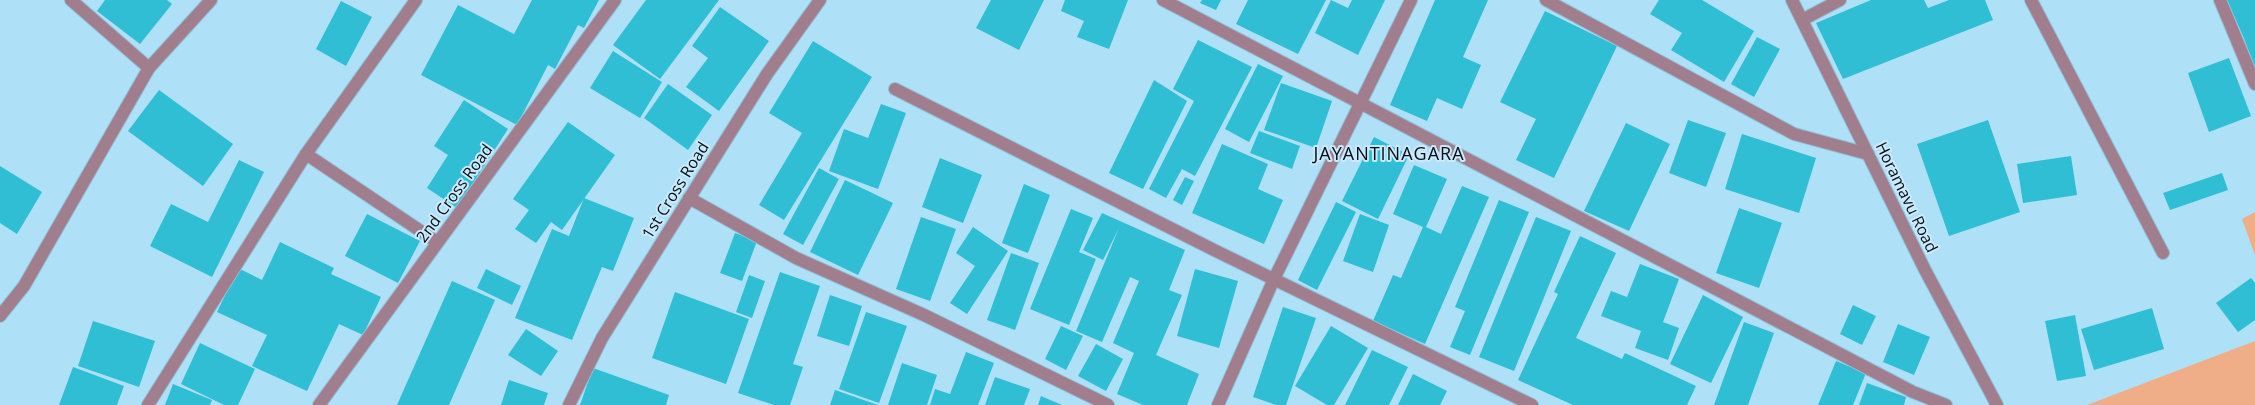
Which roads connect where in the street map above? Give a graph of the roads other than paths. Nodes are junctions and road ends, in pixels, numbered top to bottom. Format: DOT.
graph roads {
  1 [pos="71,0"];
  2 [pos="211,0"];
  3 [pos="416,0"];
  4 [pos="615,0"];
  5 [pos="820,0"];
  6 [pos="1163,0"];
  7 [pos="1411,0"];
  8 [pos="1546,0"];
  9 [pos="1792,0"];
  10 [pos="1840,0"];
  11 [pos="2031,0"];
  12 [pos="2220,0"];
  13 [pos="1802,20"];
  14 [pos="150,68"];
  15 [pos="2255,84"];
  16 [pos="895,89"];
  17 [pos="1361,102"];
  18 [pos="306,154"];
  19 [pos="1868,154"];
  20 [pos="689,198"];
  21 [pos="437,242"];
  22 [pos="2163,253"];
  23 [pos="1274,279"];
  24 [pos="0,316"];
  25 [pos="148,405"];
  26 [pos="319,405"];
  27 [pos="570,405"];
  28 [pos="1108,405"];
  29 [pos="1218,405"];
  30 [pos="1532,405"];
  31 [pos="1946,405"];
  32 [pos="1997,405"];
  1 -- 14 [label="street"];
  2 -- 14 [label="street"];
  3 -- 18 [label="street"];
  4 -- 21 [label="street, 2nd Cross Road"];
  5 -- 20 [label="street, 1st Cross Road"];
  6 -- 17 [label="street"];
  7 -- 17 [label="street"];
  8 -- 19 [label="street"];
  9 -- 13 [label="street, Horamavu Road"];
  10 -- 13 [label="street"];
  11 -- 22 [label="street"];
  12 -- 15 [label="street"];
  13 -- 19 [label="street, Horamavu Road"];
  14 -- 24 [label="street"];
  16 -- 23 [label="street"];
  17 -- 23 [label="street"];
  17 -- 31 [label="street"];
  18 -- 21 [label="street"];
  18 -- 25 [label="street"];
  19 -- 32 [label="street, Horamavu Road"];
  20 -- 27 [label="street, 1st Cross Road"];
  20 -- 28 [label="street"];
  21 -- 26 [label="street, 2nd Cross Road"];
  23 -- 29 [label="street"];
  23 -- 30 [label="street"];
}
